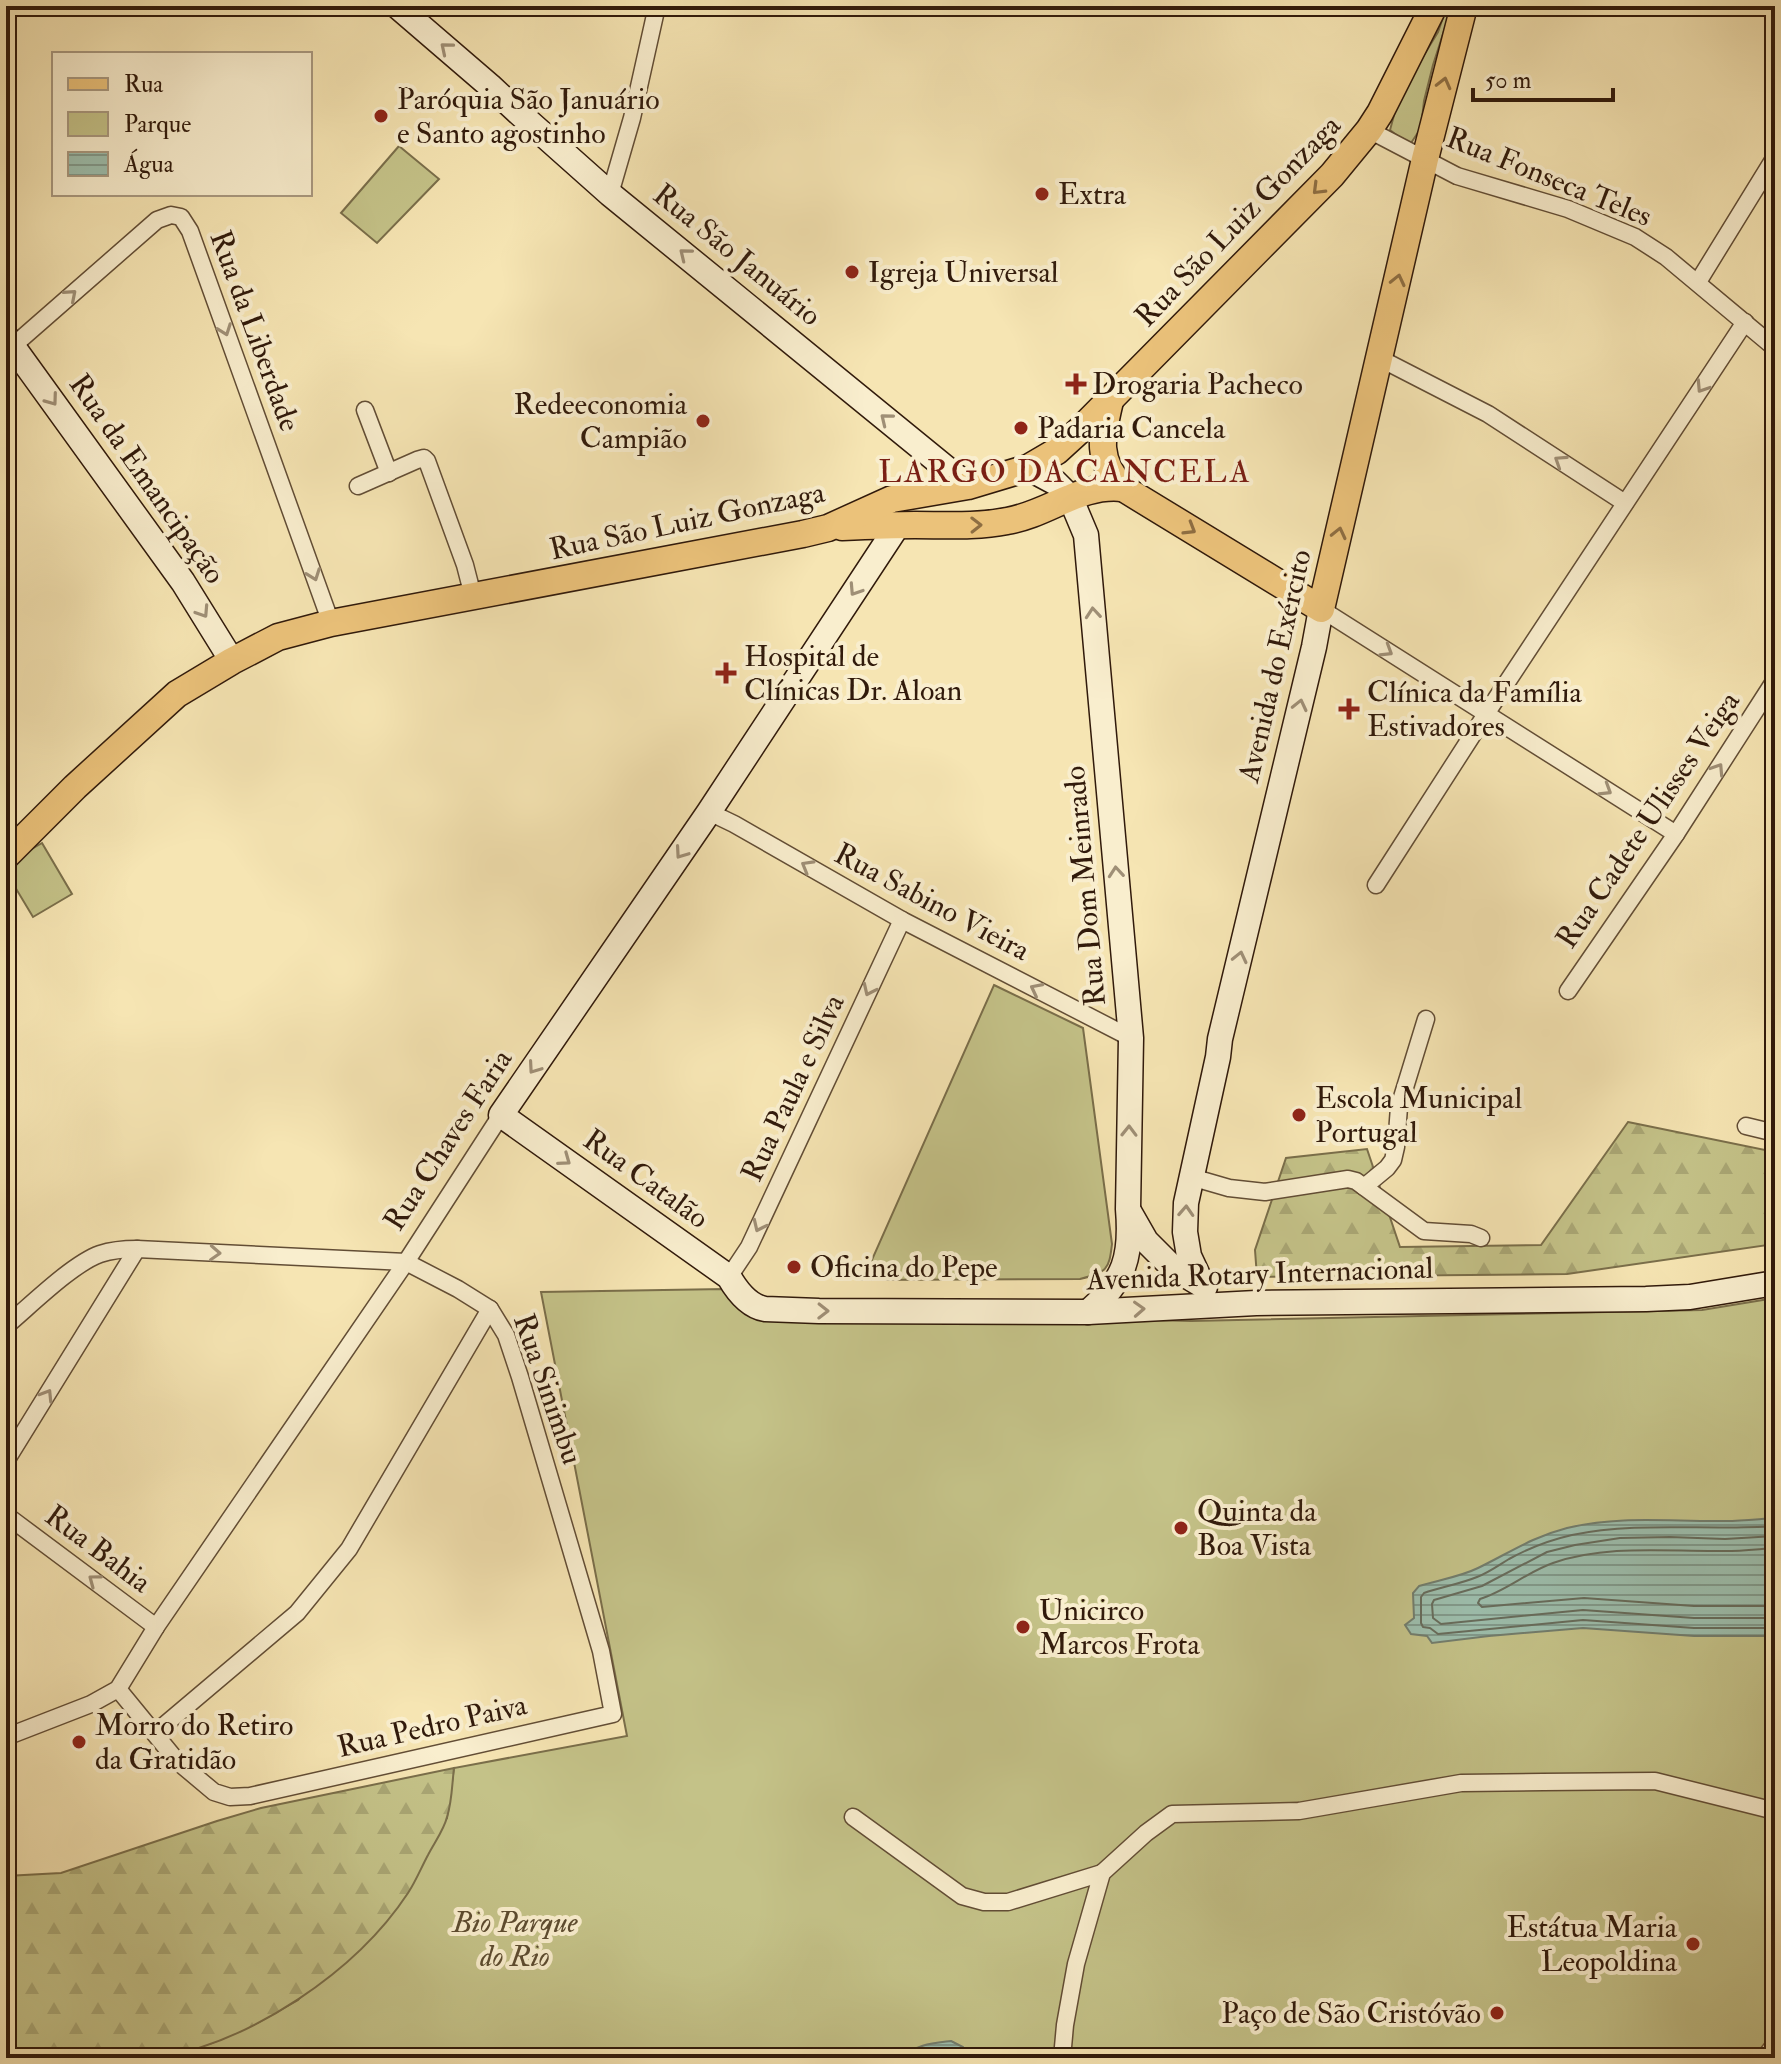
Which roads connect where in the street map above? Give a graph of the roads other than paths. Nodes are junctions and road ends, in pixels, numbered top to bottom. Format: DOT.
graph roads {
  1 [pos="397,6"];
  2 [pos="657,6"];
  3 [pos="1434,6"];
  4 [pos="1464,6"];
  5 [pos="1369,130"];
  6 [pos="1775,157"];
  7 [pos="1425,159"];
  8 [pos="610,194"];
  9 [pos="1698,282"];
  10 [pos="1745,322"];
  11 [pos="9,342"];
  12 [pos="1775,348"];
  13 [pos="1379,358"];
  14 [pos="1110,401"];
  15 [pos="365,410"];
  16 [pos="1028,468"];
  17 [pos="389,473"];
  18 [pos="358,486"];
  19 [pos="968,486"];
  20 [pos="1123,488"];
  21 [pos="1070,497"];
  22 [pos="1625,503"];
  23 [pos="898,525"];
  24 [pos="828,528"];
  25 [pos="473,596"];
  26 [pos="1321,609"];
  27 [pos="331,623"];
  28 [pos="232,661"];
  29 [pos="1775,680"];
  30 [pos="1486,714"];
  31 [pos="709,812"];
  32 [pos="1676,834"];
  33 [pos="6,856"];
  34 [pos="1376,885"];
  35 [pos="902,920"];
  36 [pos="1568,991"];
  37 [pos="1426,1019"];
  38 [pos="1131,1038"];
  39 [pos="501,1115"];
  40 [pos="1746,1126"];
  41 [pos="1775,1133"];
  42 [pos="1191,1177"];
  43 [pos="1364,1187"];
  44 [pos="1128,1209"];
  45 [pos="1481,1238"];
  46 [pos="137,1249"];
  47 [pos="406,1262"];
  48 [pos="729,1277"];
  49 [pos="1775,1283"];
  50 [pos="1203,1286"];
  51 [pos="748,1301"];
  52 [pos="1256,1303"];
  53 [pos="490,1309"];
  54 [pos="1088,1312"];
  55 [pos="6,1326"];
  56 [pos="6,1461"];
  57 [pos="6,1515"];
  58 [pos="156,1627"];
  59 [pos="118,1689"];
  60 [pos="613,1714"];
  61 [pos="155,1733"];
  62 [pos="6,1737"];
  63 [pos="1775,1811"];
  64 [pos="853,1817"];
  65 [pos="1102,1873"];
  66 [pos="1775,2044"];
  67 [pos="1062,2058"];
  68 [pos="1764,2058"];
  8 -- 1 [label="main road, Rua São Januário, one-way"];
  2 -- 8 [label="street"];
  3 -- 5 [label="main road, Rua São Luiz Gonzaga"];
  7 -- 4 [label="main road, Avenida do Exército, one-way"];
  5 -- 7 [label="street, Rua Fonseca Teles"];
  5 -- 14 [label="main road, Rua São Luiz Gonzaga, one-way"];
  6 -- 9 [label="street"];
  7 -- 9 [label="street, Rua Fonseca Teles"];
  13 -- 7 [label="main road, Avenida do Exército, one-way"];
  19 -- 8 [label="main road, Rua São Januário, one-way"];
  9 -- 10 [label="street, Rua Fonseca Teles"];
  10 -- 12 [label="street, Rua Fonseca Teles"];
  10 -- 22 [label="street, one-way"];
  11 -- 27 [label="street, Rua da Liberdade, one-way"];
  11 -- 28 [label="main road, Rua da Emancipação, one-way"];
  22 -- 13 [label="street, one-way"];
  26 -- 13 [label="main road, Avenida do Exército, one-way"];
  14 -- 16 [label="main road, Rua São Luiz Gonzaga"];
  14 -- 20 [label="main road"];
  15 -- 17 [label="street"];
  16 -- 19 [label="main road, Rua São Luiz Gonzaga"];
  16 -- 21 [label="main road"];
  17 -- 18 [label="street"];
  17 -- 25 [label="street"];
  19 -- 23 [label="main road"];
  19 -- 24 [label="main road, Rua São Luiz Gonzaga"];
  20 -- 21 [label="main road"];
  20 -- 26 [label="main road, one-way"];
  23 -- 21 [label="main road, one-way"];
  38 -- 21 [label="main road, Rua Dom Meinrado, one-way"];
  22 -- 30 [label="street"];
  23 -- 24 [label="main road"];
  23 -- 31 [label="main road, Rua Chaves Faria, one-way"];
  24 -- 25 [label="main road, Rua São Luiz Gonzaga"];
  25 -- 27 [label="main road, Rua São Luiz Gonzaga"];
  26 -- 30 [label="street, one-way"];
  42 -- 26 [label="main road, Avenida do Exército, one-way"];
  27 -- 28 [label="main road, Rua São Luiz Gonzaga"];
  28 -- 33 [label="main road, Rua São Luiz Gonzaga"];
  32 -- 29 [label="street, Rua Cadete Ulisses Veiga, one-way"];
  30 -- 32 [label="street, one-way"];
  30 -- 34 [label="street"];
  35 -- 31 [label="street, Rua Sabino Vieira, one-way"];
  31 -- 39 [label="main road, Rua Chaves Faria, one-way"];
  32 -- 36 [label="street, Rua Cadete Ulisses Veiga"];
  38 -- 35 [label="street, Rua Sabino Vieira, one-way"];
  35 -- 48 [label="street, Rua Paula e Silva, one-way"];
  37 -- 43 [label="street"];
  44 -- 38 [label="main road, Rua Dom Meinrado, one-way"];
  39 -- 47 [label="street, Rua Chaves Faria"];
  39 -- 48 [label="main road, Rua Catalão, one-way"];
  40 -- 41 [label="street"];
  42 -- 43 [label="street"];
  50 -- 42 [label="main road, Avenida do Exército, one-way"];
  43 -- 45 [label="street"];
  44 -- 50 [label="main road"];
  44 -- 54 [label="main road, Rua Dom Meinrado"];
  46 -- 47 [label="street, Rua Sinimbu, one-way"];
  46 -- 55 [label="street, Rua Sinimbu"];
  56 -- 46 [label="street, one-way"];
  47 -- 53 [label="street, Rua Sinimbu"];
  47 -- 58 [label="street, Rua Chaves Faria"];
  48 -- 51 [label="main road, Rua Catalão"];
  49 -- 52 [label="main road, Avenida Rotary Internacional"];
  50 -- 52 [label="main road"];
  51 -- 54 [label="main road, Avenida Rotary Internacional, one-way"];
  54 -- 52 [label="main road, Avenida Rotary Internacional, one-way"];
  53 -- 60 [label="street, Rua Sinimbu"];
  53 -- 61 [label="street"];
  58 -- 57 [label="street, Rua Bahia, one-way"];
  58 -- 59 [label="street, Rua Chaves Faria"];
  59 -- 61 [label="street, Rua Pedro Paiva"];
  59 -- 62 [label="street"];
  60 -- 61 [label="street, Rua Pedro Paiva"];
  63 -- 65 [label="street"];
  64 -- 65 [label="street"];
  65 -- 67 [label="street"];
  66 -- 68 [label="street"];
}
